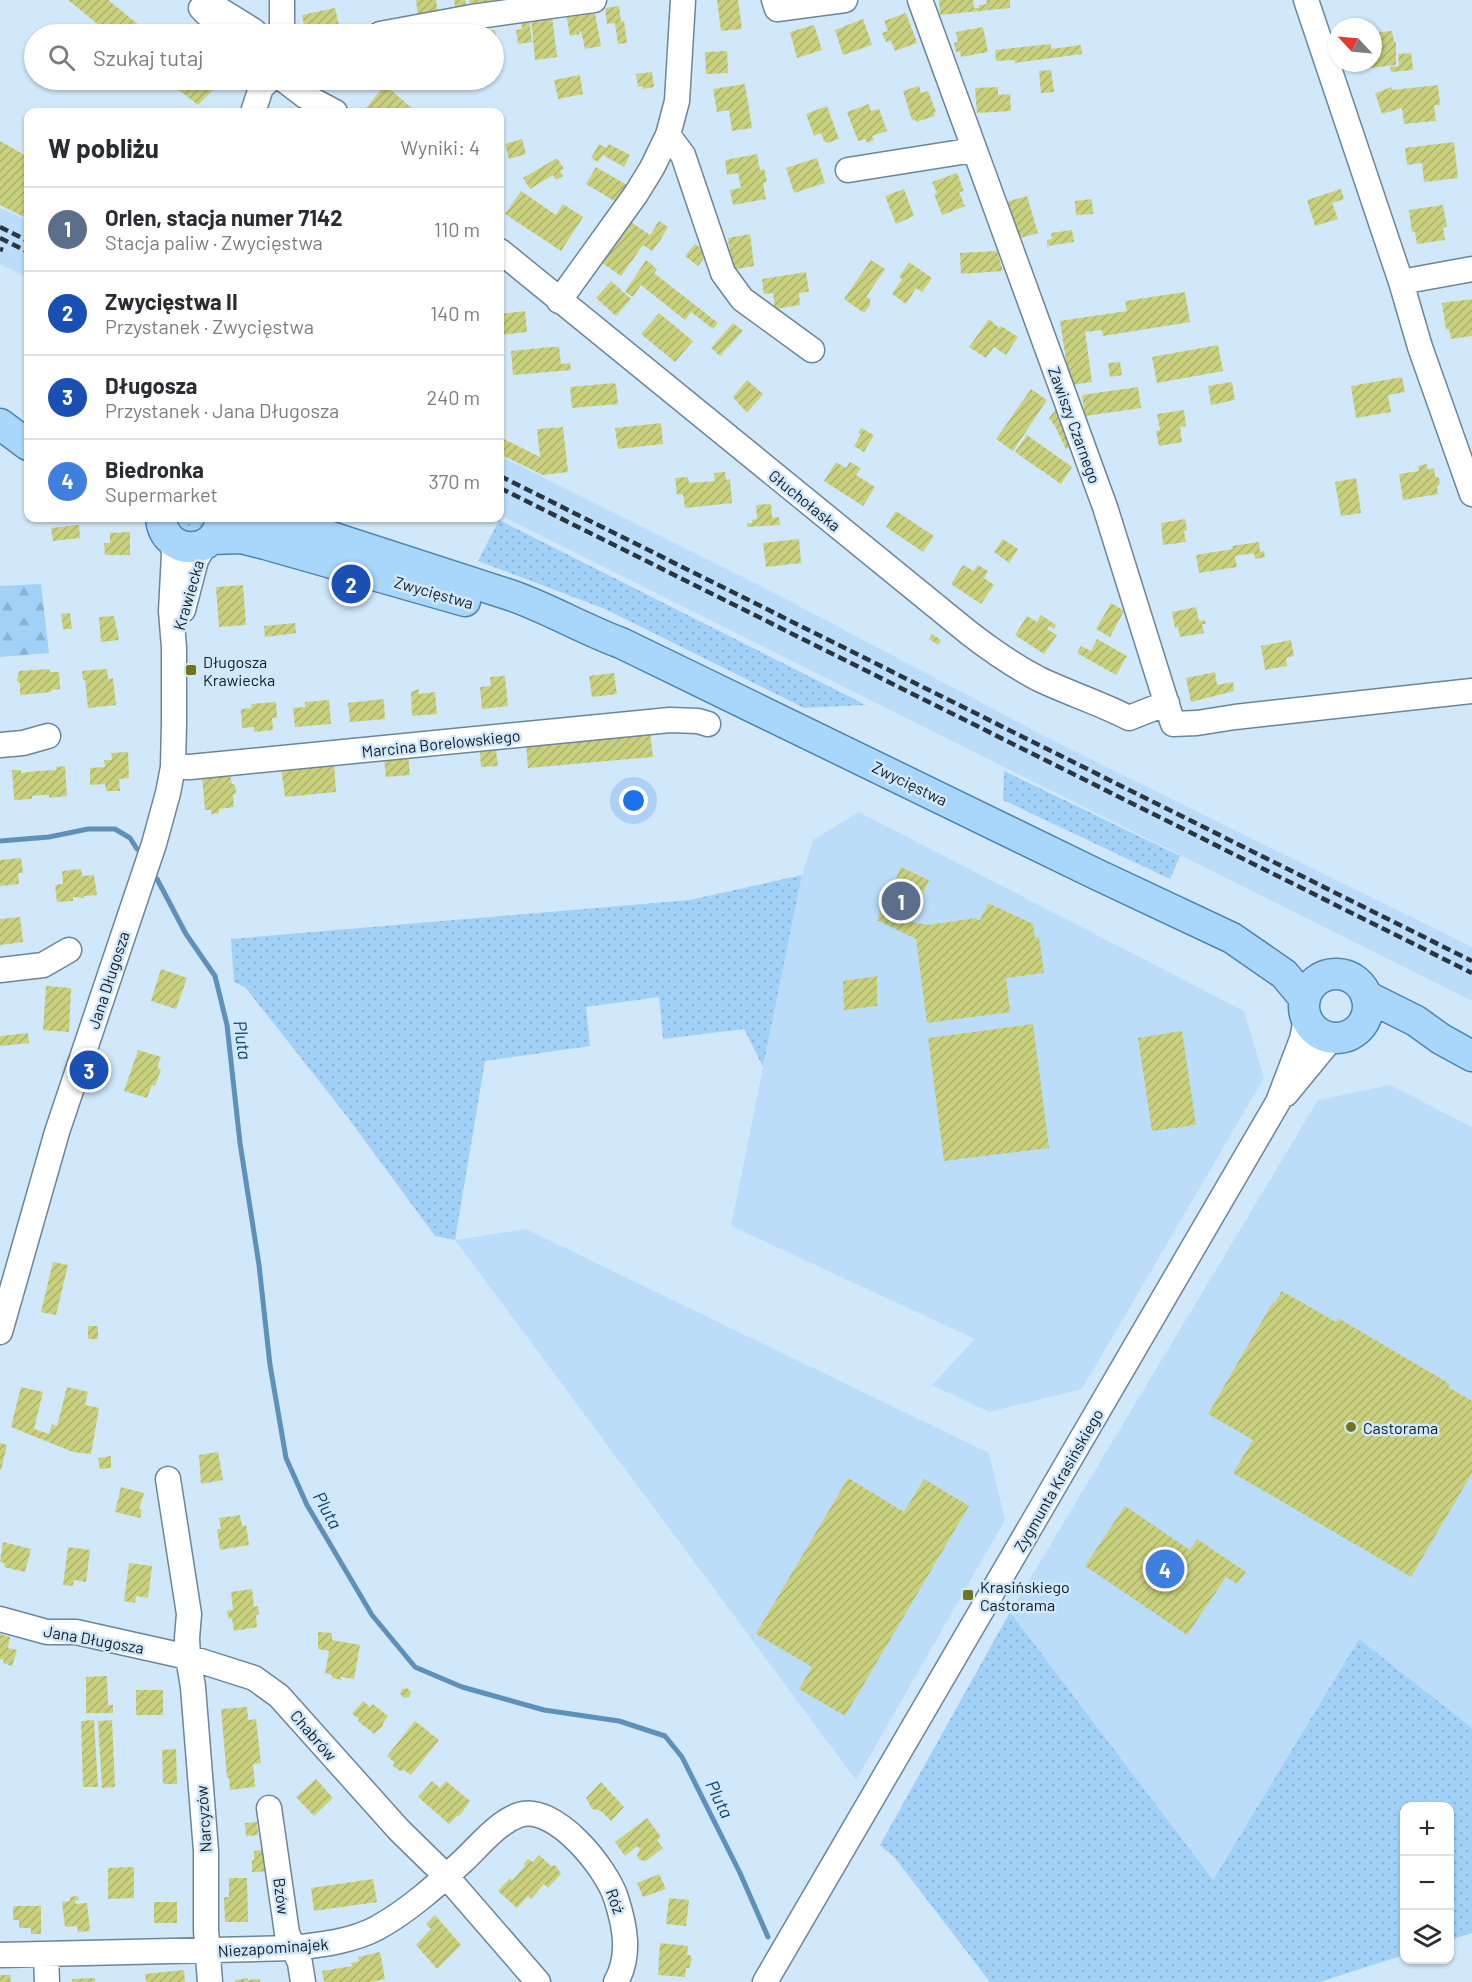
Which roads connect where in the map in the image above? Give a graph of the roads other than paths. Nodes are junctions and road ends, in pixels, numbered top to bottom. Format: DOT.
graph roads {
  1 [pos="193,0"];
  2 [pos="204,0"];
  3 [pos="269,0"];
  4 [pos="282,0"];
  5 [pos="594,0"];
  6 [pos="683,0"];
  7 [pos="774,0"];
  8 [pos="846,0"];
  9 [pos="920,0"];
  10 [pos="1306,0"];
  11 [pos="217,24"];
  12 [pos="248,24"];
  13 [pos="265,24"];
  14 [pos="269,24"];
  15 [pos="434,24"];
  16 [pos="244,90"];
  17 [pos="260,90"];
  18 [pos="297,90"];
  19 [pos="317,90"];
  20 [pos="239,108"];
  21 [pos="254,108"];
  22 [pos="328,108"];
  23 [pos="332,108"];
  24 [pos="668,135"];
  25 [pos="974,150"];
  26 [pos="848,170"];
  27 [pos="504,254"];
  28 [pos="1472,269"];
  29 [pos="1401,282"];
  30 [pos="559,301"];
  31 [pos="812,350"];
  32 [pos="0,406"];
  33 [pos="24,423"];
  34 [pos="0,424"];
  35 [pos="24,442"];
  36 [pos="1472,494"];
  37 [pos="262,522"];
  38 [pos="163,524"];
  39 [pos="213,533"];
  40 [pos="587,630"];
  41 [pos="174,648"];
  42 [pos="1472,691"];
  43 [pos="1167,703"];
  44 [pos="708,724"];
  45 [pos="48,736"];
  46 [pos="0,745"];
  47 [pos="173,767"];
  48 [pos="1232,938"];
  49 [pos="69,950"];
  50 [pos="0,970"];
  51 [pos="1330,975"];
  52 [pos="1366,996"];
  53 [pos="1306,1009"];
  54 [pos="1360,1027"];
  55 [pos="1332,1038"];
  56 [pos="1440,1039"];
  57 [pos="1472,1056"];
  58 [pos="1278,1102"];
  59 [pos="0,1332"];
  60 [pos="168,1479"];
  61 [pos="0,1619"];
  62 [pos="188,1657"];
  63 [pos="269,1808"];
  64 [pos="569,1833"];
  65 [pos="446,1876"];
  66 [pos="293,1948"];
  67 [pos="207,1951"];
  68 [pos="0,1955"];
  69 [pos="46,1955"];
  70 [pos="770,1973"];
  71 [pos="47,1982"];
  72 [pos="210,1982"];
  73 [pos="303,1982"];
  74 [pos="538,1982"];
  75 [pos="616,1982"];
  1 -- 11 [label="street"];
  2 -- 12 [label="street"];
  3 -- 13 [label="street"];
  4 -- 14 [label="street"];
  5 -- 15 [label="street"];
  6 -- 24 [label="street"];
  7 -- 8 [label="street"];
  9 -- 25 [label="street, Zawiszy Czarnego"];
  10 -- 29 [label="street"];
  16 -- 20 [label="street"];
  17 -- 21 [label="street"];
  18 -- 22 [label="street"];
  19 -- 23 [label="street"];
  24 -- 30 [label="street"];
  24 -- 31 [label="street"];
  25 -- 26 [label="street"];
  25 -- 43 [label="street, Zawiszy Czarnego"];
  27 -- 30 [label="street, Głuchołaska"];
  28 -- 29 [label="street"];
  29 -- 36 [label="street"];
  30 -- 43 [label="street, Głuchołaska"];
  32 -- 33 [label="main road"];
  34 -- 35 [label="main road"];
  37 -- 40 [label="main road, Zwycięstwa"];
  38 -- 39 [label="main road, Zwycięstwa"];
  38 -- 41 [label="street, Krawiecka"];
  39 -- 40 [label="main road, Zwycięstwa"];
  39 -- 41 [label="street, Krawiecka"];
  40 -- 48 [label="main road, Zwycięstwa"];
  41 -- 47 [label="street, Krawiecka"];
  42 -- 43 [label="street, Zawiszy Czarnego"];
  44 -- 47 [label="street, Marcina Borelowskiego"];
  45 -- 46 [label="street"];
  47 -- 59 [label="street, Jana Długosza"];
  48 -- 51 [label="main road, Zwycięstwa"];
  48 -- 53 [label="main road, Zwycięstwa"];
  49 -- 50 [label="street"];
  51 -- 52 [label="main road"];
  51 -- 53 [label="main road"];
  52 -- 54 [label="main road"];
  52 -- 56 [label="main road"];
  53 -- 55 [label="main road"];
  53 -- 58 [label="street, Zygmunta Krasińskiego"];
  54 -- 55 [label="main road"];
  54 -- 56 [label="main road"];
  55 -- 58 [label="street, Zygmunta Krasińskiego"];
  56 -- 57 [label="main road"];
  58 -- 70 [label="street, Zygmunta Krasińskiego"];
  60 -- 62 [label="street"];
  61 -- 62 [label="street, Jana Długosza"];
  62 -- 65 [label="street, Chabrów"];
  62 -- 67 [label="street, Narcyzów"];
  63 -- 66 [label="street, Bzów"];
  64 -- 65 [label="street, Niezapominajek"];
  64 -- 75 [label="street, Róż"];
  65 -- 66 [label="street, Niezapominajek"];
  65 -- 74 [label="street, Chabrów"];
  66 -- 67 [label="street, Niezapominajek"];
  66 -- 73 [label="street, Bzów"];
  67 -- 69 [label="street, Niezapominajek"];
  67 -- 72 [label="street, Narcyzów"];
  68 -- 69 [label="street, Niezapominajek"];
  69 -- 71 [label="street"];
}
